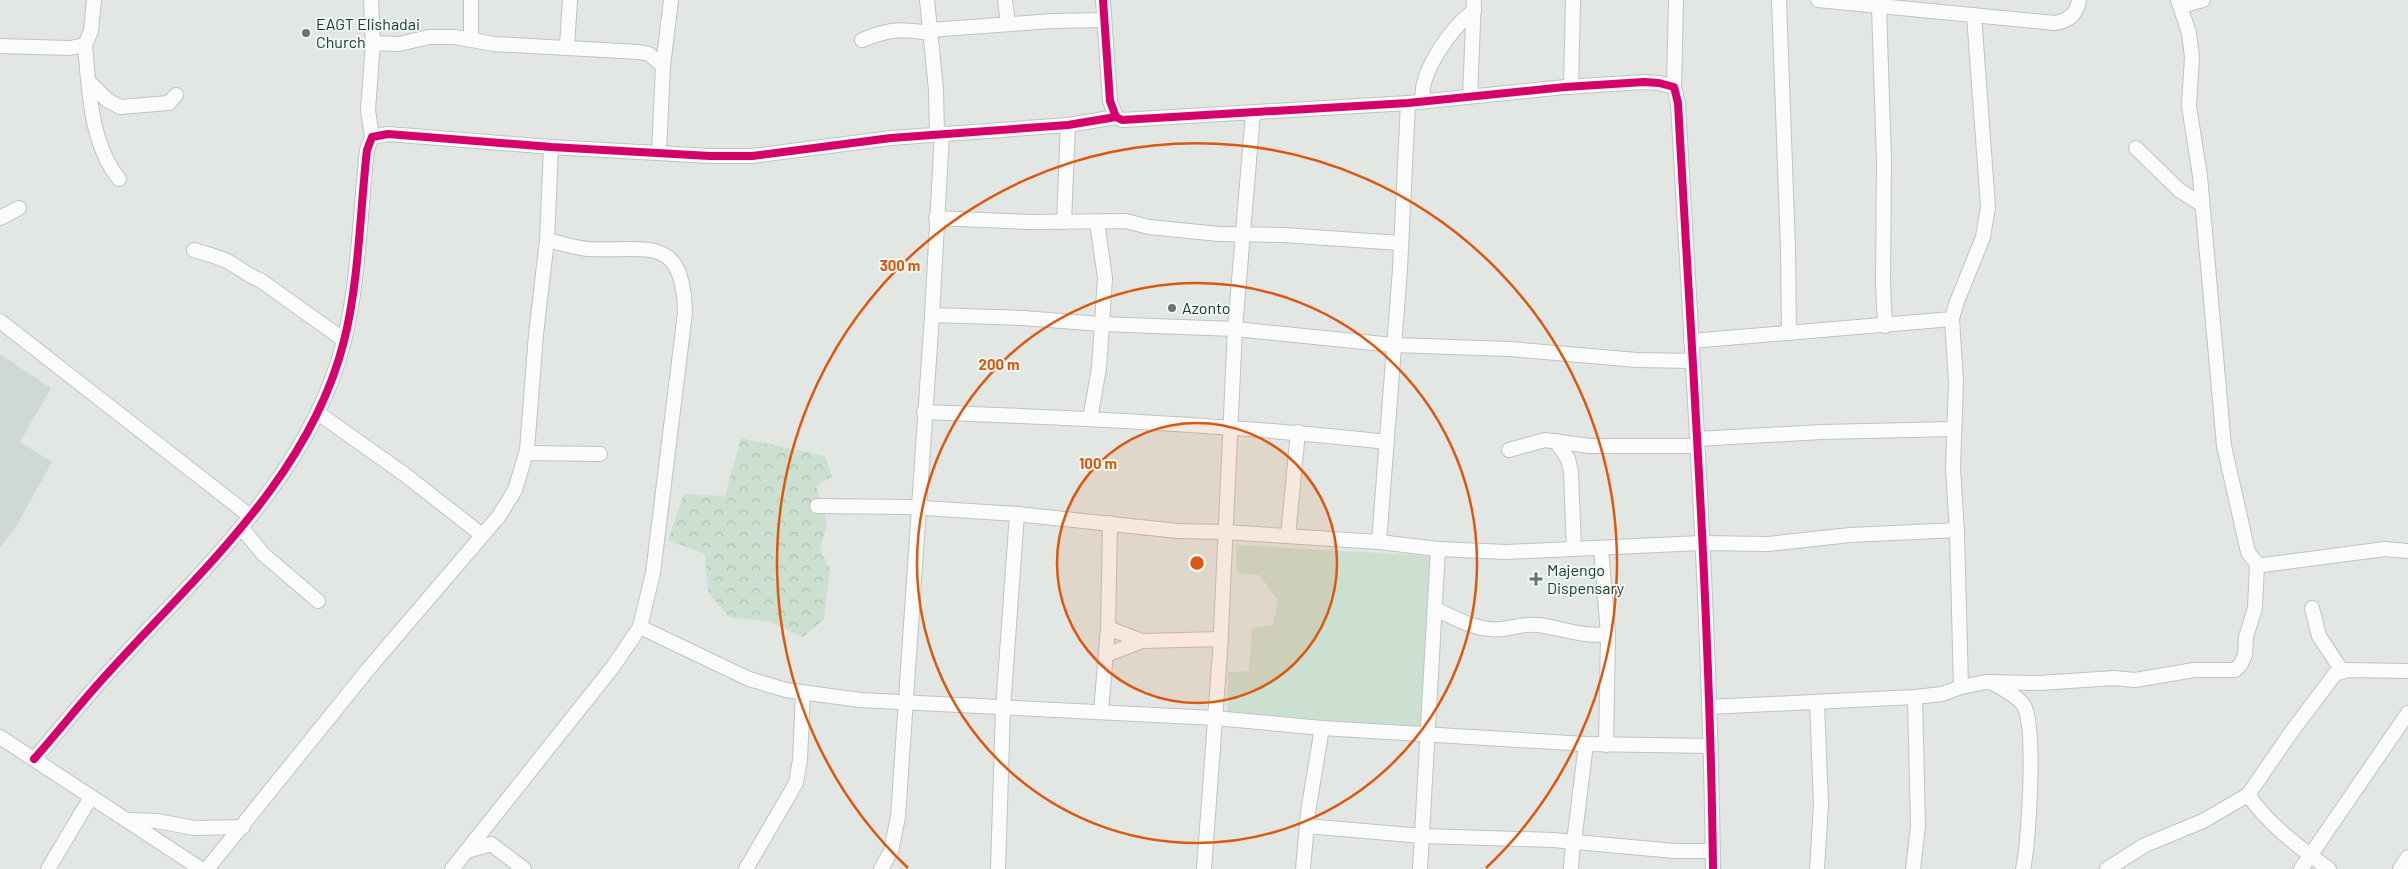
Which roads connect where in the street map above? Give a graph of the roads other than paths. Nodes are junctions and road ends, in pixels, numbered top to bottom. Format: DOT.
graph roads {
  1 [pos="94,0"];
  2 [pos="371,0"];
  3 [pos="471,0"];
  4 [pos="570,0"];
  5 [pos="671,0"];
  6 [pos="927,0"];
  7 [pos="1005,0"];
  8 [pos="1103,0"];
  9 [pos="1574,0"];
  10 [pos="1676,0"];
  11 [pos="1779,0"];
  12 [pos="1818,0"];
  13 [pos="2079,0"];
  14 [pos="2202,0"];
  15 [pos="2179,3"];
  16 [pos="1905,5"];
  17 [pos="1474,6"];
  18 [pos="1879,7"];
  19 [pos="1974,15"];
  20 [pos="1104,20"];
  21 [pos="1008,24"];
  22 [pos="930,32"];
  23 [pos="471,40"];
  24 [pos="862,40"];
  25 [pos="373,43"];
  26 [pos="85,45"];
  27 [pos="0,46"];
  28 [pos="567,46"];
  29 [pos="663,66"];
  30 [pos="90,82"];
  31 [pos="1571,87"];
  32 [pos="1674,87"];
  33 [pos="176,96"];
  34 [pos="1470,96"];
  35 [pos="1423,101"];
  36 [pos="1408,103"];
  37 [pos="1253,114"];
  38 [pos="1116,117"];
  39 [pos="1068,125"];
  40 [pos="940,133"];
  41 [pos="372,137"];
  42 [pos="551,147"];
  43 [pos="2136,148"];
  44 [pos="659,152"];
  45 [pos="119,179"];
  46 [pos="2201,204"];
  47 [pos="18,208"];
  48 [pos="0,218"];
  49 [pos="936,218"];
  50 [pos="1064,222"];
  51 [pos="1097,222"];
  52 [pos="1242,233"];
  53 [pos="547,240"];
  54 [pos="1400,243"];
  55 [pos="194,250"];
  56 [pos="932,315"];
  57 [pos="1952,319"];
  58 [pos="0,321"];
  59 [pos="1101,324"];
  60 [pos="1885,326"];
  61 [pos="1235,329"];
  62 [pos="1789,333"];
  63 [pos="344,340"];
  64 [pos="1691,341"];
  65 [pos="1394,345"];
  66 [pos="1692,361"];
  67 [pos="318,412"];
  68 [pos="924,412"];
  69 [pos="1090,419"];
  70 [pos="1231,428"];
  71 [pos="1953,429"];
  72 [pos="1298,432"];
  73 [pos="1556,441"];
  74 [pos="1387,442"];
  75 [pos="1697,443"];
  76 [pos="1509,450"];
  77 [pos="526,453"];
  78 [pos="600,454"];
  79 [pos="817,506"];
  80 [pos="919,508"];
  81 [pos="1017,514"];
  82 [pos="246,522"];
  83 [pos="1110,523"];
  84 [pos="1957,530"];
  85 [pos="1225,532"];
  86 [pos="482,535"];
  87 [pos="1288,536"];
  88 [pos="1379,542"];
  89 [pos="1701,543"];
  90 [pos="1601,548"];
  91 [pos="1438,549"];
  92 [pos="1574,549"];
  93 [pos="2408,551"];
  94 [pos="2257,564"];
  95 [pos="318,601"];
  96 [pos="2312,608"];
  97 [pos="1435,609"];
  98 [pos="640,627"];
  99 [pos="1108,628"];
  100 [pos="1608,634"];
  101 [pos="1220,639"];
  102 [pos="1142,641"];
  103 [pos="1106,656"];
  104 [pos="2342,671"];
  105 [pos="2408,671"];
  106 [pos="1993,682"];
  107 [pos="1961,687"];
  108 [pos="804,692"];
  109 [pos="1915,697"];
  110 [pos="906,702"];
  111 [pos="1817,702"];
  112 [pos="1710,707"];
  113 [pos="1003,708"];
  114 [pos="1101,712"];
  115 [pos="2408,713"];
  116 [pos="1215,718"];
  117 [pos="1322,728"];
  118 [pos="1428,735"];
  119 [pos="0,737"];
  120 [pos="1586,744"];
  121 [pos="1606,746"];
  122 [pos="1711,746"];
  123 [pos="34,760"];
  124 [pos="2248,795"];
  125 [pos="91,797"];
  126 [pos="127,820"];
  127 [pos="242,826"];
  128 [pos="1307,826"];
  129 [pos="1422,836"];
  130 [pos="1573,842"];
  131 [pos="1713,851"];
  132 [pos="466,852"];
  133 [pos="2311,855"];
  134 [pos="2408,857"];
  135 [pos="54,865"];
  136 [pos="201,869"];
  137 [pos="207,869"];
  138 [pos="452,869"];
  139 [pos="524,869"];
  140 [pos="746,869"];
  141 [pos="881,869"];
  142 [pos="998,869"];
  143 [pos="1204,869"];
  144 [pos="1303,869"];
  145 [pos="1420,869"];
  146 [pos="1571,869"];
  147 [pos="1713,869"];
  148 [pos="1817,869"];
  149 [pos="1913,869"];
  150 [pos="2023,869"];
  151 [pos="2107,869"];
  152 [pos="2301,869"];
  153 [pos="2329,869"];
  154 [pos="2400,869"];
  1 -- 26 [label="street"];
  2 -- 25 [label="street"];
  3 -- 23 [label="street"];
  4 -- 28 [label="street"];
  5 -- 29 [label="street"];
  6 -- 22 [label="street"];
  7 -- 21 [label="street"];
  8 -- 20 [label="street"];
  9 -- 31 [label="street"];
  10 -- 32 [label="street"];
  11 -- 62 [label="street"];
  12 -- 18 [label="street"];
  13 -- 19 [label="street"];
  14 -- 15 [label="street"];
  15 -- 46 [label="street"];
  16 -- 18 [label="street"];
  16 -- 19 [label="street"];
  17 -- 34 [label="street"];
  17 -- 35 [label="street"];
  18 -- 60 [label="street"];
  19 -- 57 [label="street"];
  20 -- 21 [label="street"];
  20 -- 38 [label="street"];
  21 -- 22 [label="street"];
  22 -- 24 [label="street"];
  22 -- 40 [label="street"];
  23 -- 25 [label="street"];
  23 -- 28 [label="street"];
  25 -- 41 [label="street"];
  26 -- 27 [label="street"];
  26 -- 30 [label="street"];
  28 -- 29 [label="street"];
  29 -- 44 [label="street"];
  30 -- 33 [label="street"];
  30 -- 45 [label="street"];
  31 -- 32 [label="street"];
  31 -- 34 [label="street"];
  32 -- 64 [label="street"];
  34 -- 35 [label="street"];
  35 -- 36 [label="street"];
  36 -- 37 [label="street"];
  36 -- 54 [label="street"];
  37 -- 38 [label="street"];
  37 -- 52 [label="street"];
  38 -- 39 [label="street"];
  39 -- 40 [label="street"];
  39 -- 50 [label="street"];
  40 -- 44 [label="street"];
  40 -- 49 [label="street"];
  41 -- 42 [label="street"];
  41 -- 63 [label="street"];
  42 -- 44 [label="street"];
  42 -- 53 [label="street"];
  43 -- 46 [label="street"];
  46 -- 94 [label="street"];
  47 -- 48 [label="street"];
  49 -- 50 [label="street"];
  49 -- 56 [label="street"];
  50 -- 51 [label="street"];
  51 -- 52 [label="street"];
  51 -- 59 [label="street"];
  52 -- 54 [label="street"];
  52 -- 61 [label="street"];
  53 -- 77 [label="street"];
  53 -- 98 [label="street"];
  54 -- 65 [label="street"];
  55 -- 63 [label="street"];
  56 -- 59 [label="street"];
  56 -- 68 [label="street"];
  57 -- 60 [label="street"];
  57 -- 71 [label="street"];
  58 -- 82 [label="street"];
  59 -- 61 [label="street"];
  59 -- 69 [label="street"];
  60 -- 62 [label="street"];
  61 -- 65 [label="street"];
  61 -- 70 [label="street"];
  62 -- 64 [label="street"];
  63 -- 67 [label="street"];
  64 -- 66 [label="street"];
  65 -- 66 [label="street"];
  65 -- 74 [label="street"];
  66 -- 75 [label="street"];
  67 -- 82 [label="street"];
  67 -- 86 [label="street"];
  68 -- 69 [label="street"];
  68 -- 80 [label="street"];
  69 -- 70 [label="street"];
  70 -- 72 [label="street"];
  70 -- 85 [label="street"];
  71 -- 75 [label="street"];
  71 -- 84 [label="street"];
  72 -- 74 [label="street"];
  72 -- 87 [label="street"];
  73 -- 75 [label="street"];
  73 -- 76 [label="street"];
  73 -- 92 [label="street"];
  74 -- 88 [label="street"];
  75 -- 89 [label="street"];
  77 -- 78 [label="street"];
  77 -- 86 [label="street"];
  79 -- 80 [label="street"];
  80 -- 81 [label="street"];
  80 -- 110 [label="street"];
  81 -- 83 [label="street"];
  81 -- 113 [label="street"];
  82 -- 95 [label="street"];
  82 -- 123 [label="street"];
  83 -- 85 [label="street"];
  83 -- 99 [label="street"];
  84 -- 89 [label="street"];
  84 -- 107 [label="street"];
  85 -- 87 [label="street"];
  85 -- 101 [label="street"];
  86 -- 127 [label="street"];
  87 -- 88 [label="street"];
  88 -- 91 [label="street"];
  89 -- 90 [label="street"];
  89 -- 112 [label="street"];
  90 -- 92 [label="street"];
  90 -- 100 [label="street"];
  91 -- 92 [label="street"];
  91 -- 97 [label="street"];
  93 -- 94 [label="street"];
  94 -- 106 [label="street"];
  96 -- 104 [label="street"];
  97 -- 100 [label="street"];
  97 -- 118 [label="street"];
  98 -- 108 [label="street"];
  98 -- 132 [label="street"];
  99 -- 102 [label="street"];
  99 -- 103 [label="street"];
  100 -- 121 [label="street"];
  101 -- 102 [label="street"];
  101 -- 116 [label="street"];
  102 -- 103 [label="street"];
  103 -- 114 [label="street"];
  104 -- 105 [label="street"];
  104 -- 124 [label="street"];
  106 -- 107 [label="street"];
  106 -- 150 [label="street"];
  107 -- 109 [label="street"];
  108 -- 110 [label="street"];
  108 -- 140 [label="street"];
  109 -- 111 [label="street"];
  109 -- 149 [label="street"];
  110 -- 113 [label="street"];
  110 -- 141 [label="street"];
  111 -- 112 [label="street"];
  111 -- 148 [label="street"];
  112 -- 122 [label="street"];
  113 -- 114 [label="street"];
  113 -- 142 [label="street"];
  114 -- 116 [label="street"];
  115 -- 133 [label="street"];
  116 -- 117 [label="street"];
  116 -- 143 [label="street"];
  117 -- 118 [label="street"];
  117 -- 128 [label="street"];
  118 -- 120 [label="street"];
  118 -- 129 [label="street"];
  119 -- 123 [label="street"];
  120 -- 121 [label="street"];
  120 -- 130 [label="street"];
  121 -- 122 [label="street"];
  122 -- 131 [label="street"];
  123 -- 125 [label="street"];
  124 -- 133 [label="street"];
  124 -- 151 [label="street"];
  125 -- 126 [label="street"];
  125 -- 135 [label="street"];
  126 -- 127 [label="street"];
  126 -- 136 [label="street"];
  127 -- 137 [label="street"];
  128 -- 129 [label="street"];
  128 -- 144 [label="street"];
  129 -- 130 [label="street"];
  129 -- 145 [label="street"];
  130 -- 131 [label="street"];
  130 -- 146 [label="street"];
  131 -- 147 [label="street"];
  132 -- 138 [label="street"];
  132 -- 139 [label="street"];
  133 -- 152 [label="street"];
  133 -- 153 [label="street"];
  134 -- 154 [label="street"];
}
